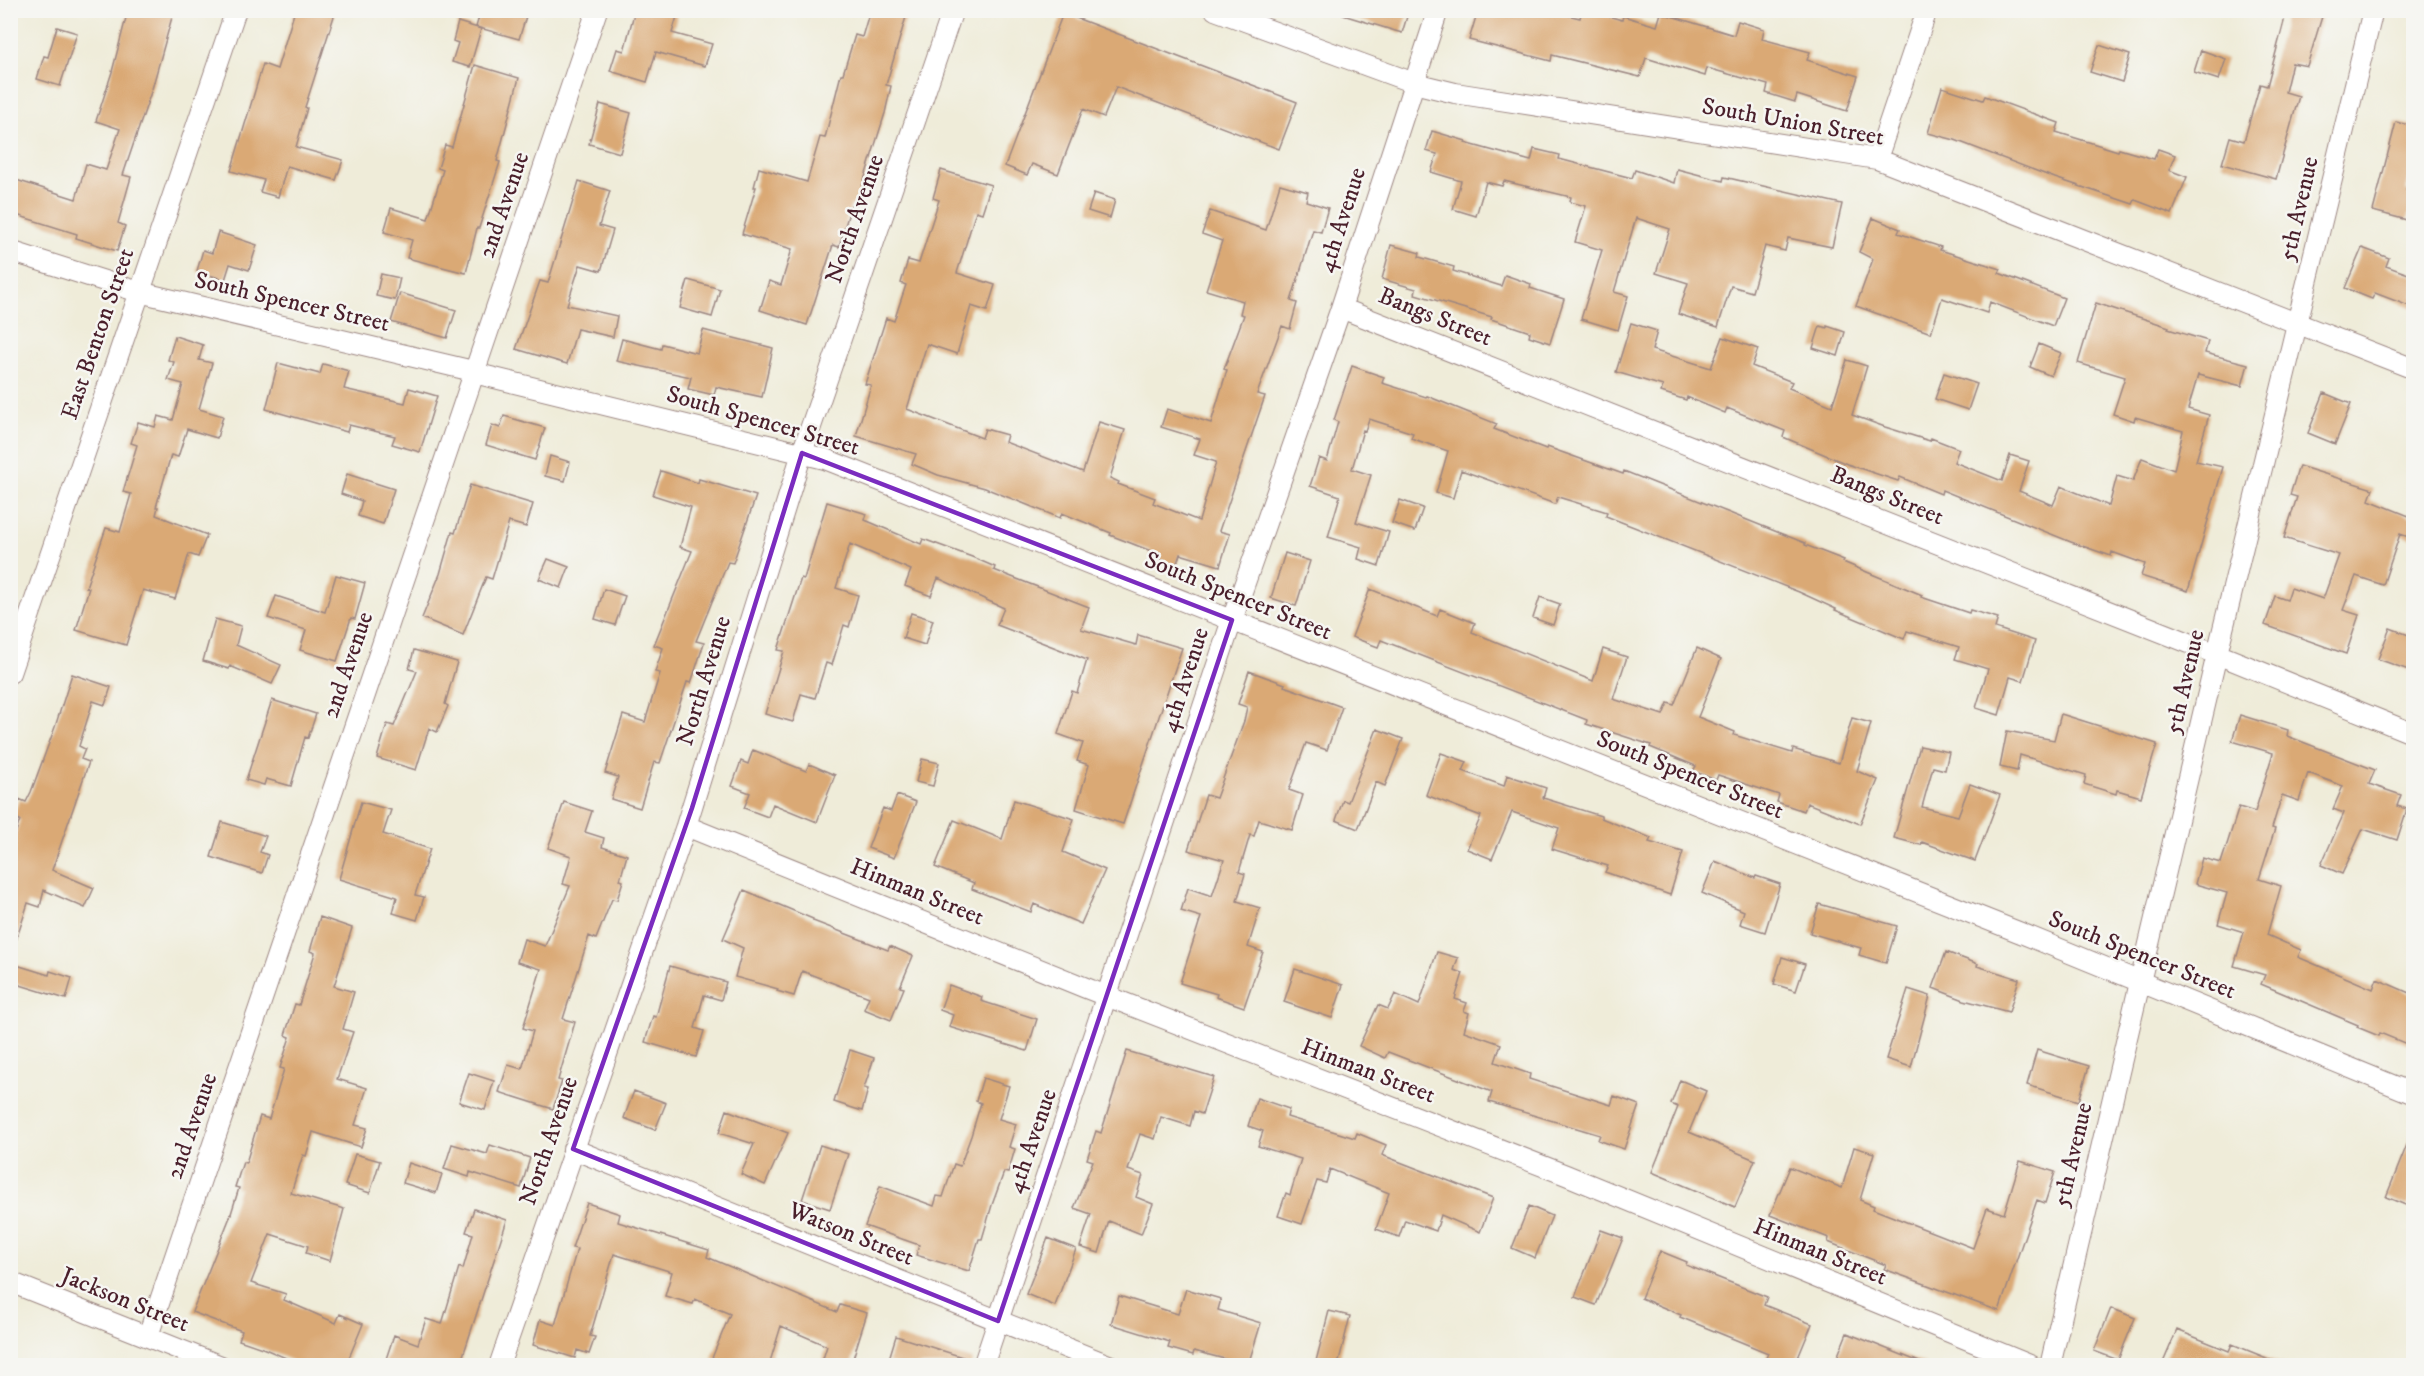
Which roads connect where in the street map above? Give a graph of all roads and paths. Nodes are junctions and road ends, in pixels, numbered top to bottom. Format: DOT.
graph roads {
  1 [pos="236,10"];
  2 [pos="597,10"];
  3 [pos="953,10"];
  4 [pos="1215,10"];
  5 [pos="1438,10"];
  6 [pos="1927,10"];
  7 [pos="2373,10"];
  8 [pos="1414,83"];
  9 [pos="1877,159"];
  10 [pos="10,251"];
  11 [pos="139,292"];
  12 [pos="1341,308"];
  13 [pos="2298,324"];
  14 [pos="2414,369"];
  15 [pos="474,373"];
  16 [pos="802,453"];
  17 [pos="1232,620"];
  18 [pos="2217,654"];
  19 [pos="10,673"];
  20 [pos="2414,734"];
  21 [pos="686,826"];
  22 [pos="2140,981"];
  23 [pos="1107,996"];
  24 [pos="2414,1094"];
  25 [pos="573,1149"];
  26 [pos="10,1282"];
  27 [pos="998,1321"];
  28 [pos="148,1336"];
  29 [pos="221,1365"];
  30 [pos="499,1365"];
  31 [pos="982,1365"];
  32 [pos="1111,1365"];
  33 [pos="2032,1365"];
  34 [pos="2050,1365"];
  1 -- 11 [label="street, East Benton Street"];
  2 -- 15 [label="street, 2nd Avenue"];
  3 -- 16 [label="street, North Avenue"];
  4 -- 8 [label="street, South Union Street"];
  5 -- 8 [label="street, 4th Avenue"];
  6 -- 9 [label="street"];
  7 -- 13 [label="street, 5th Avenue"];
  8 -- 9 [label="street, South Union Street"];
  8 -- 12 [label="street, 4th Avenue"];
  9 -- 13 [label="street, South Union Street"];
  10 -- 11 [label="street, South Spencer Street"];
  11 -- 15 [label="street, South Spencer Street"];
  11 -- 19 [label="street, East Benton Street"];
  12 -- 17 [label="street, 4th Avenue"];
  12 -- 18 [label="street, Bangs Street"];
  13 -- 14 [label="street, South Union Street"];
  13 -- 18 [label="street, 5th Avenue"];
  15 -- 16 [label="street, South Spencer Street"];
  15 -- 28 [label="street, 2nd Avenue"];
  16 -- 17 [label="street, South Spencer Street"];
  16 -- 21 [label="street, North Avenue"];
  17 -- 22 [label="street, South Spencer Street"];
  17 -- 23 [label="street, 4th Avenue"];
  18 -- 20 [label="street, Bangs Street"];
  18 -- 22 [label="street, 5th Avenue"];
  21 -- 23 [label="street, Hinman Street"];
  21 -- 25 [label="street, North Avenue"];
  22 -- 24 [label="street, South Spencer Street"];
  22 -- 34 [label="street, 5th Avenue"];
  23 -- 27 [label="street, 4th Avenue"];
  23 -- 33 [label="street, Hinman Street"];
  25 -- 27 [label="street, Watson Street"];
  25 -- 30 [label="street, North Avenue"];
  26 -- 28 [label="street, Jackson Street"];
  27 -- 31 [label="street, 4th Avenue"];
  27 -- 32 [label="street, Watson Street"];
  28 -- 29 [label="street, Jackson Street"];
}
